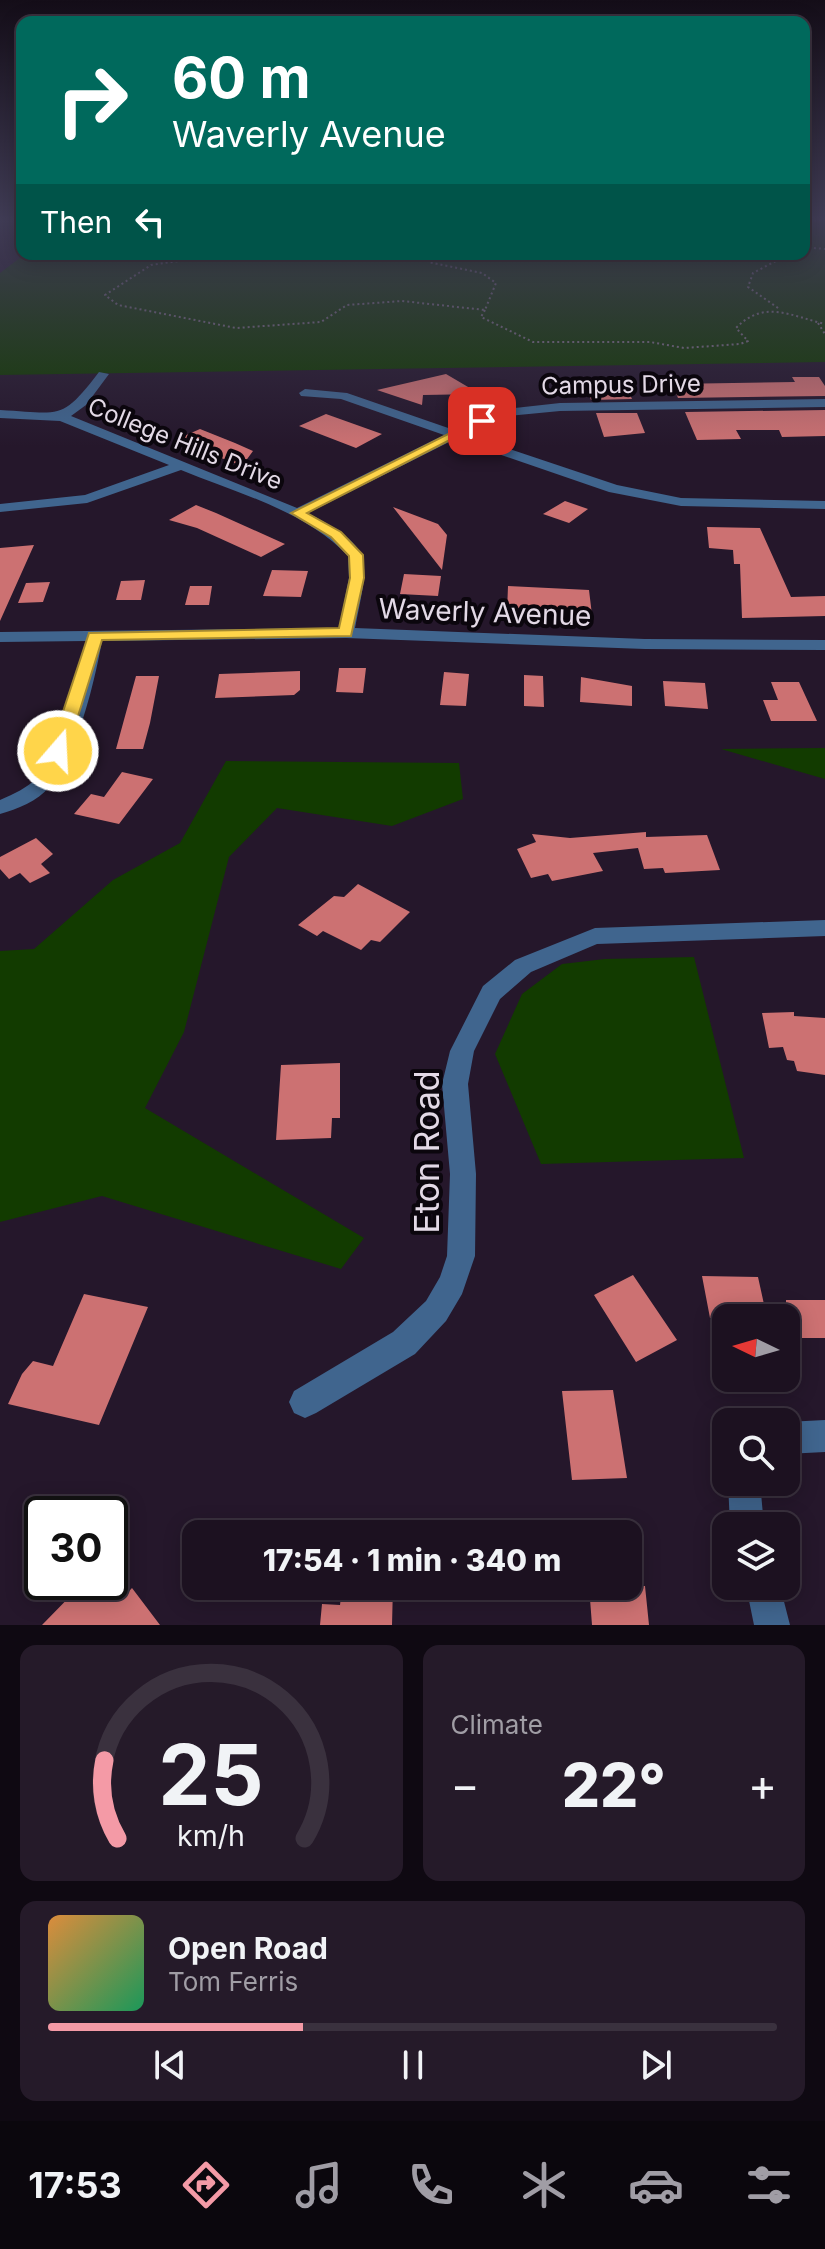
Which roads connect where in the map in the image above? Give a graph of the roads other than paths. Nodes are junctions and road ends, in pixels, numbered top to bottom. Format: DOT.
graph roads {
  1 [pos="103,374"];
  2 [pos="305,393"];
  3 [pos="825,403"];
  4 [pos="0,414"];
  5 [pos="61,417"];
  6 [pos="455,434"];
  7 [pos="182,465"];
  8 [pos="825,505"];
  9 [pos="0,508"];
  10 [pos="297,513"];
  11 [pos="346,633"];
  12 [pos="95,636"];
  13 [pos="0,637"];
  14 [pos="825,645"];
  15 [pos="0,807"];
  16 [pos="825,928"];
  17 [pos="305,1402"];
  18 [pos="766,1600"];
  19 [pos="772,1625"];
  1 -- 5 [label="street"];
  2 -- 6 [label="street"];
  3 -- 6 [label="street, Campus Drive"];
  4 -- 5 [label="street, College Hills Drive"];
  5 -- 7 [label="street, College Hills Drive"];
  6 -- 8 [label="street"];
  6 -- 10 [label="street, Campus Drive"];
  7 -- 9 [label="street"];
  7 -- 10 [label="street, College Hills Drive"];
  10 -- 11 [label="street, College Hills Drive"];
  11 -- 12 [label="street, Waverly Avenue"];
  11 -- 14 [label="street, Waverly Avenue"];
  12 -- 13 [label="street, Waverly Avenue"];
  12 -- 15 [label="street"];
  16 -- 17 [label="street, Eton Road"];
  18 -- 19 [label="street"];
}
